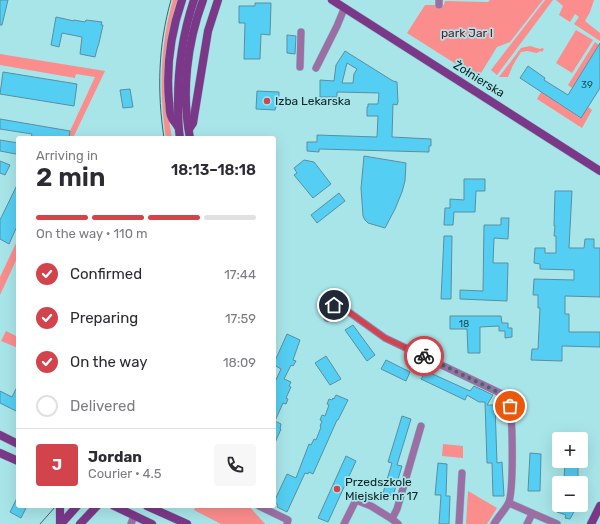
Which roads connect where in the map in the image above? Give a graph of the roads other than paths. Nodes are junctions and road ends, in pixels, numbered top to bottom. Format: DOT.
graph roads {
  1 [pos="182,0"];
  2 [pos="194,0"];
  3 [pos="203,0"];
  4 [pos="218,0"];
  5 [pos="332,0"];
  6 [pos="344,8"];
  7 [pos="301,32"];
  8 [pos="300,67"];
  9 [pos="316,68"];
  10 [pos="178,127"];
  11 [pos="188,129"];
  12 [pos="180,136"];
  13 [pos="190,136"];
  14 [pos="600,171"];
  15 [pos="327,318"];
  16 [pos="421,426"];
  17 [pos="0,435"];
  18 [pos="16,443"];
  19 [pos="0,453"];
  20 [pos="16,460"];
  21 [pos="462,473"];
  22 [pos="509,503"];
  23 [pos="600,506"];
  24 [pos="60,508"];
  25 [pos="75,508"];
  26 [pos="94,508"];
  27 [pos="118,508"];
  28 [pos="152,508"];
  29 [pos="263,508"];
  30 [pos="532,514"];
  31 [pos="134,516"];
  32 [pos="395,521"];
  33 [pos="60,524"];
  34 [pos="80,524"];
  35 [pos="131,524"];
  36 [pos="152,524"];
  37 [pos="187,524"];
  38 [pos="287,524"];
  39 [pos="344,524"];
  40 [pos="459,524"];
  41 [pos="494,524"];
  42 [pos="527,524"];
  43 [pos="557,524"];
  44 [pos="590,524"];
  1 -- 10 [label="street"];
  2 -- 10 [label="street"];
  3 -- 11 [label="street"];
  4 -- 11 [label="street"];
  5 -- 6 [label="street, Żołnierska"];
  6 -- 9 [label="street"];
  6 -- 14 [label="street, Żołnierska"];
  7 -- 8 [label="street"];
  10 -- 12 [label="street"];
  11 -- 13 [label="street"];
  15 -- 22 [label="street"];
  16 -- 32 [label="street"];
  17 -- 18 [label="street"];
  19 -- 20 [label="street"];
  21 -- 40 [label="street"];
  22 -- 30 [label="street"];
  22 -- 41 [label="street"];
  23 -- 44 [label="street"];
  24 -- 33 [label="street"];
  25 -- 33 [label="street"];
  26 -- 34 [label="street"];
  27 -- 31 [label="street"];
  28 -- 37 [label="street"];
  29 -- 38 [label="street"];
  30 -- 42 [label="street"];
  30 -- 43 [label="street"];
  31 -- 35 [label="street"];
  31 -- 36 [label="street"];
  32 -- 39 [label="street"];
}
